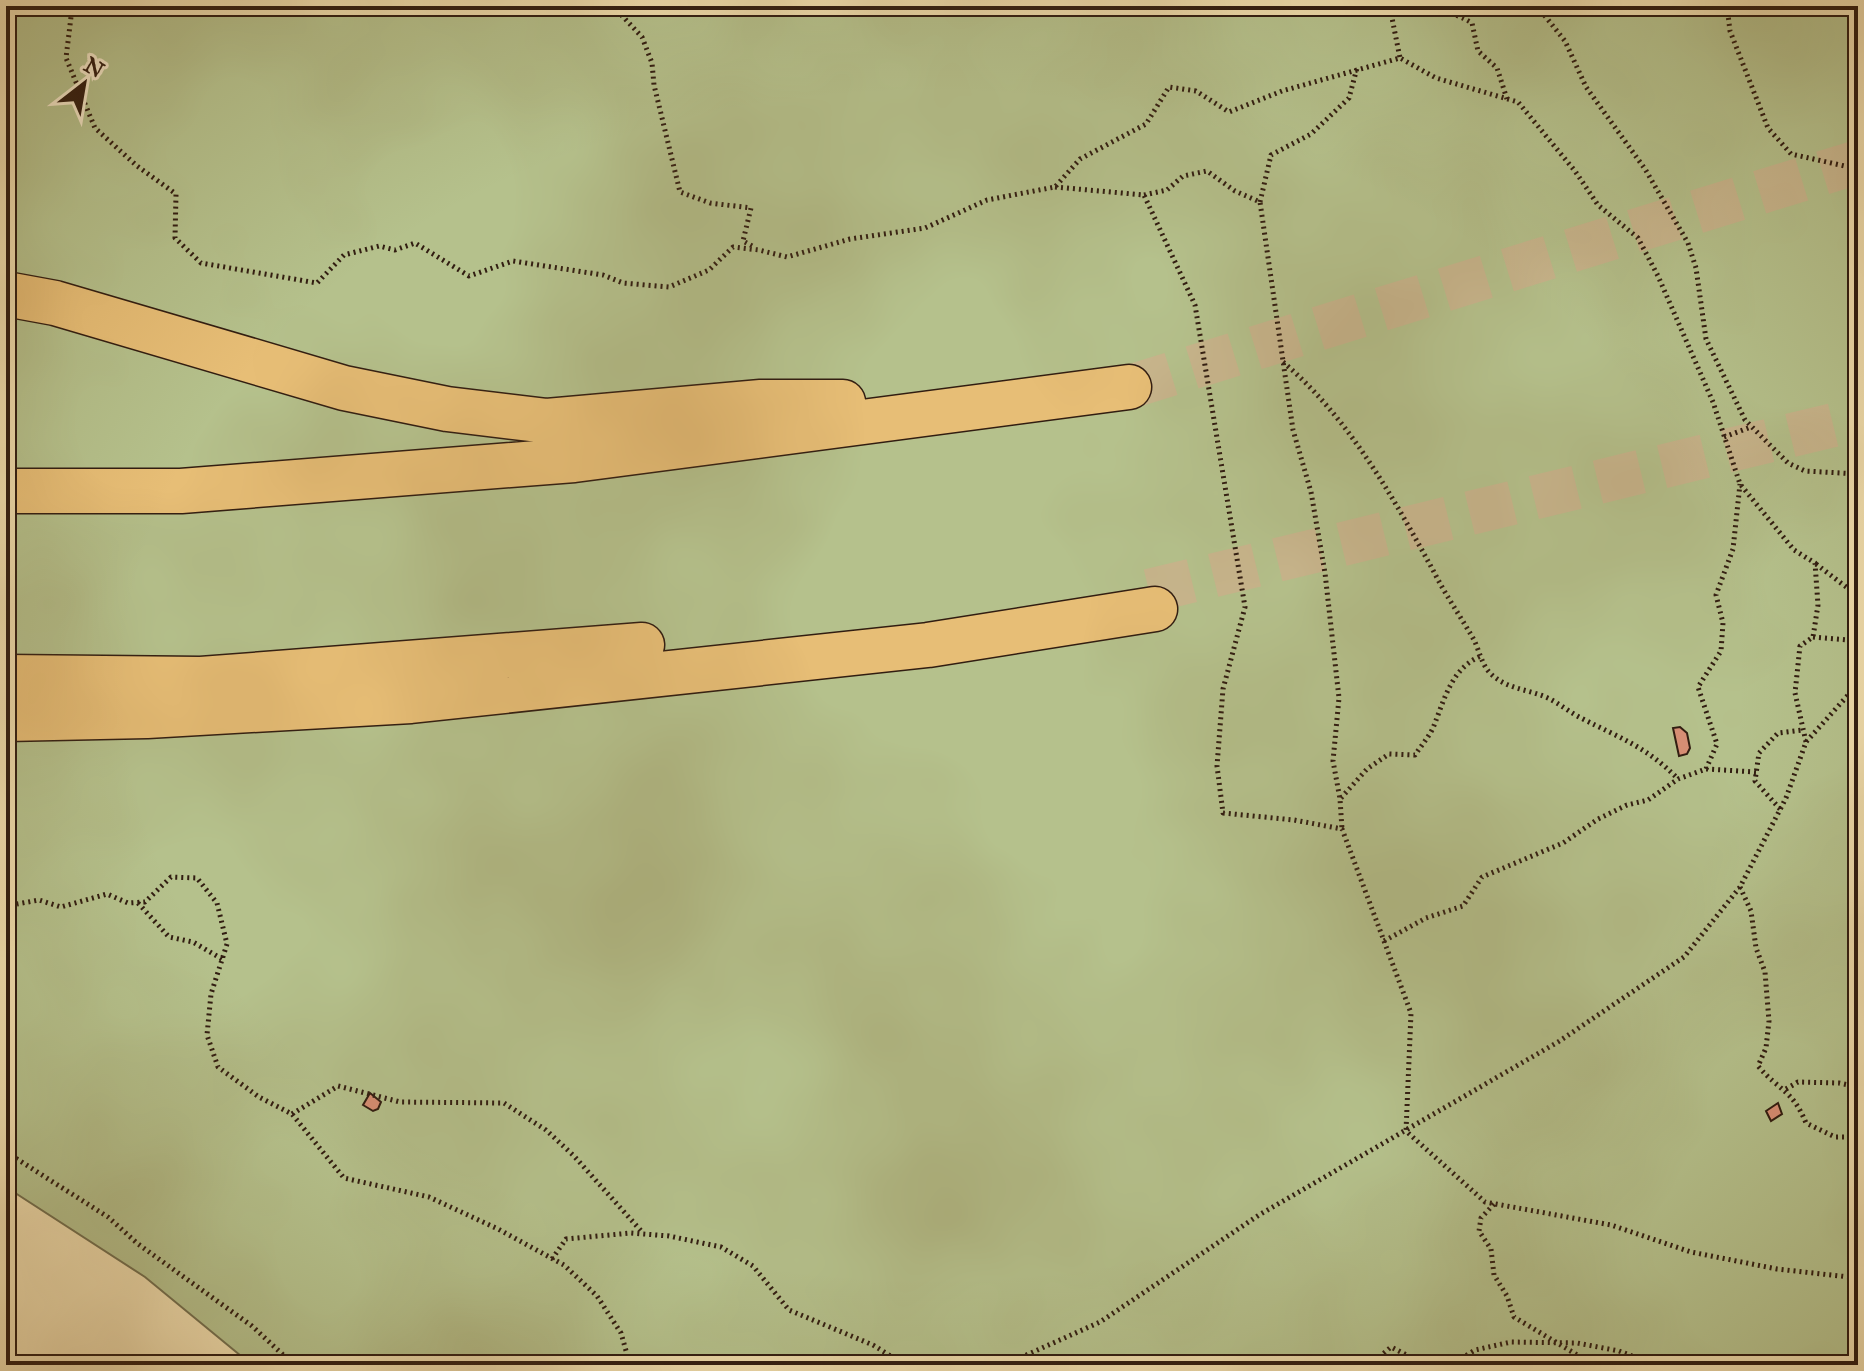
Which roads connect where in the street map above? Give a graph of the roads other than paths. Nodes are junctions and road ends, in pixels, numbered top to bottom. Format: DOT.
graph roads {
  1 [pos="6,294"];
  2 [pos="1129,387"];
  3 [pos="1037,401"];
  4 [pos="6,491"];
  5 [pos="6,677"];
  6 [pos="6,719"];
  1 -- 3 [label="highway"];
  2 -- 3 [label="highway"];
  3 -- 4 [label="highway"];
  5 -- 6 [label="highway"];
}
